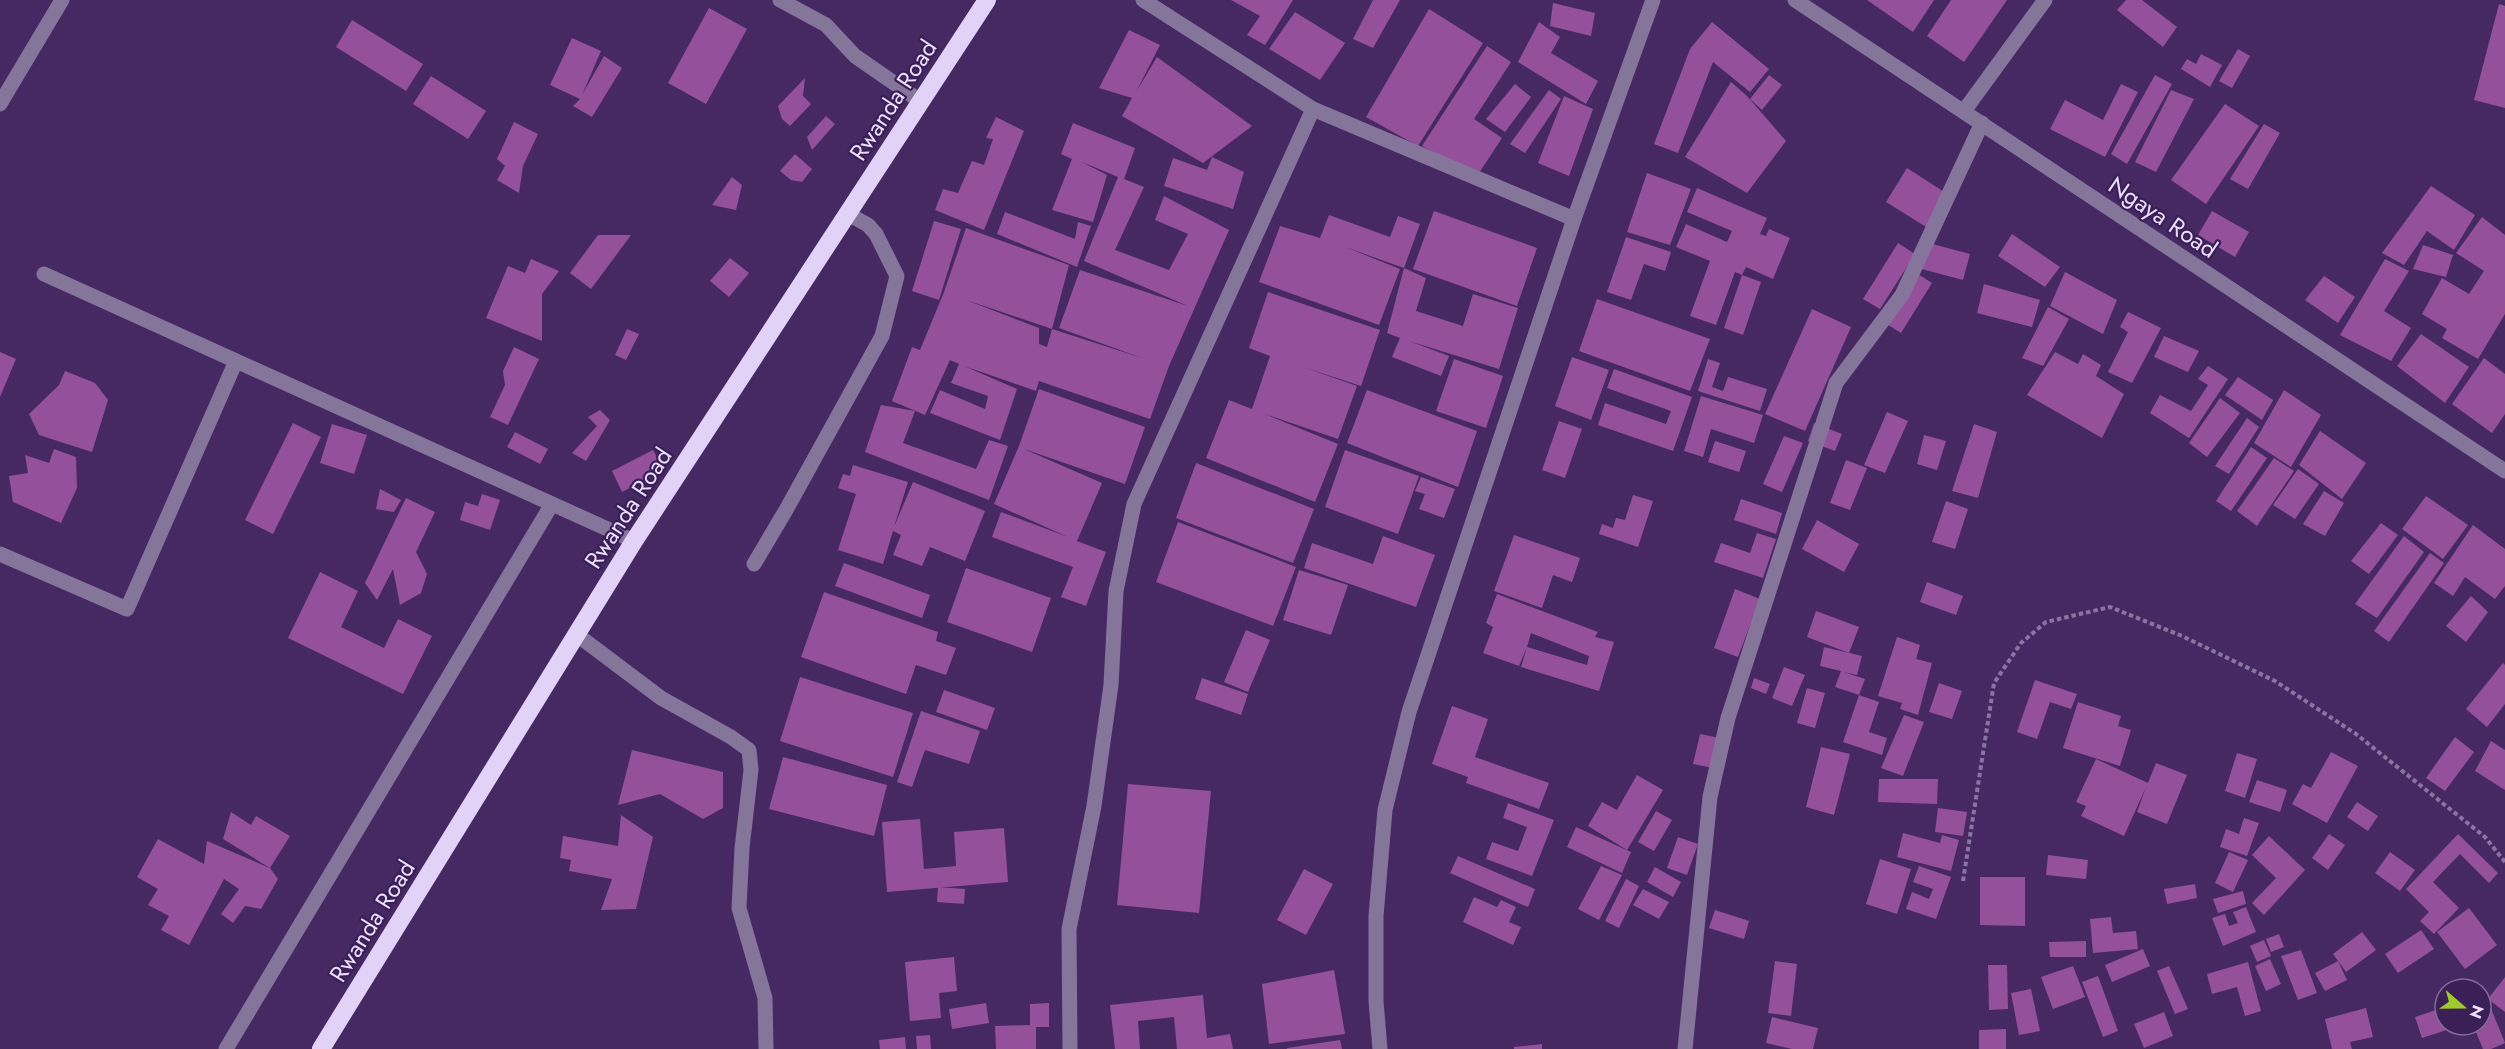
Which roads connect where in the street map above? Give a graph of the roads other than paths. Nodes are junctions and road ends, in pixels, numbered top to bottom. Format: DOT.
graph roads {
  1 [pos="62,0"];
  2 [pos="780,0"];
  3 [pos="987,0"];
  4 [pos="1143,0"];
  5 [pos="1653,0"];
  6 [pos="1795,0"];
  7 [pos="2045,0"];
  8 [pos="920,101"];
  9 [pos="0,104"];
  10 [pos="1313,109"];
  11 [pos="1964,111"];
  12 [pos="1982,123"];
  13 [pos="848,214"];
  14 [pos="1574,219"];
  15 [pos="44,274"];
  16 [pos="236,361"];
  17 [pos="2505,471"];
  18 [pos="552,504"];
  19 [pos="634,541"];
  20 [pos="0,554"];
  21 [pos="753,564"];
  22 [pos="576,634"];
  23 [pos="226,1049"];
  24 [pos="321,1049"];
  25 [pos="766,1049"];
  26 [pos="1070,1049"];
  27 [pos="1380,1049"];
  28 [pos="1685,1049"];
  1 -- 9 [label="street"];
  2 -- 8 [label="street"];
  3 -- 8 [label="highway, Rwanda Road"];
  4 -- 10 [label="street"];
  5 -- 14 [label="street"];
  6 -- 11 [label="street, Ngaya Road"];
  7 -- 11 [label="street"];
  8 -- 13 [label="highway, Rwanda Road"];
  10 -- 14 [label="street"];
  10 -- 26 [label="street"];
  11 -- 12 [label="street, Ngaya Road"];
  12 -- 17 [label="street, Ngaya Road"];
  12 -- 28 [label="street"];
  13 -- 19 [label="highway, Rwanda Road"];
  13 -- 21 [label="street"];
  14 -- 27 [label="street"];
  15 -- 16 [label="street"];
  16 -- 18 [label="street"];
  16 -- 20 [label="street"];
  18 -- 19 [label="street"];
  18 -- 23 [label="street"];
  19 -- 22 [label="highway, Rwanda Road"];
  22 -- 24 [label="highway, Rwanda Road"];
  22 -- 25 [label="street"];
}
